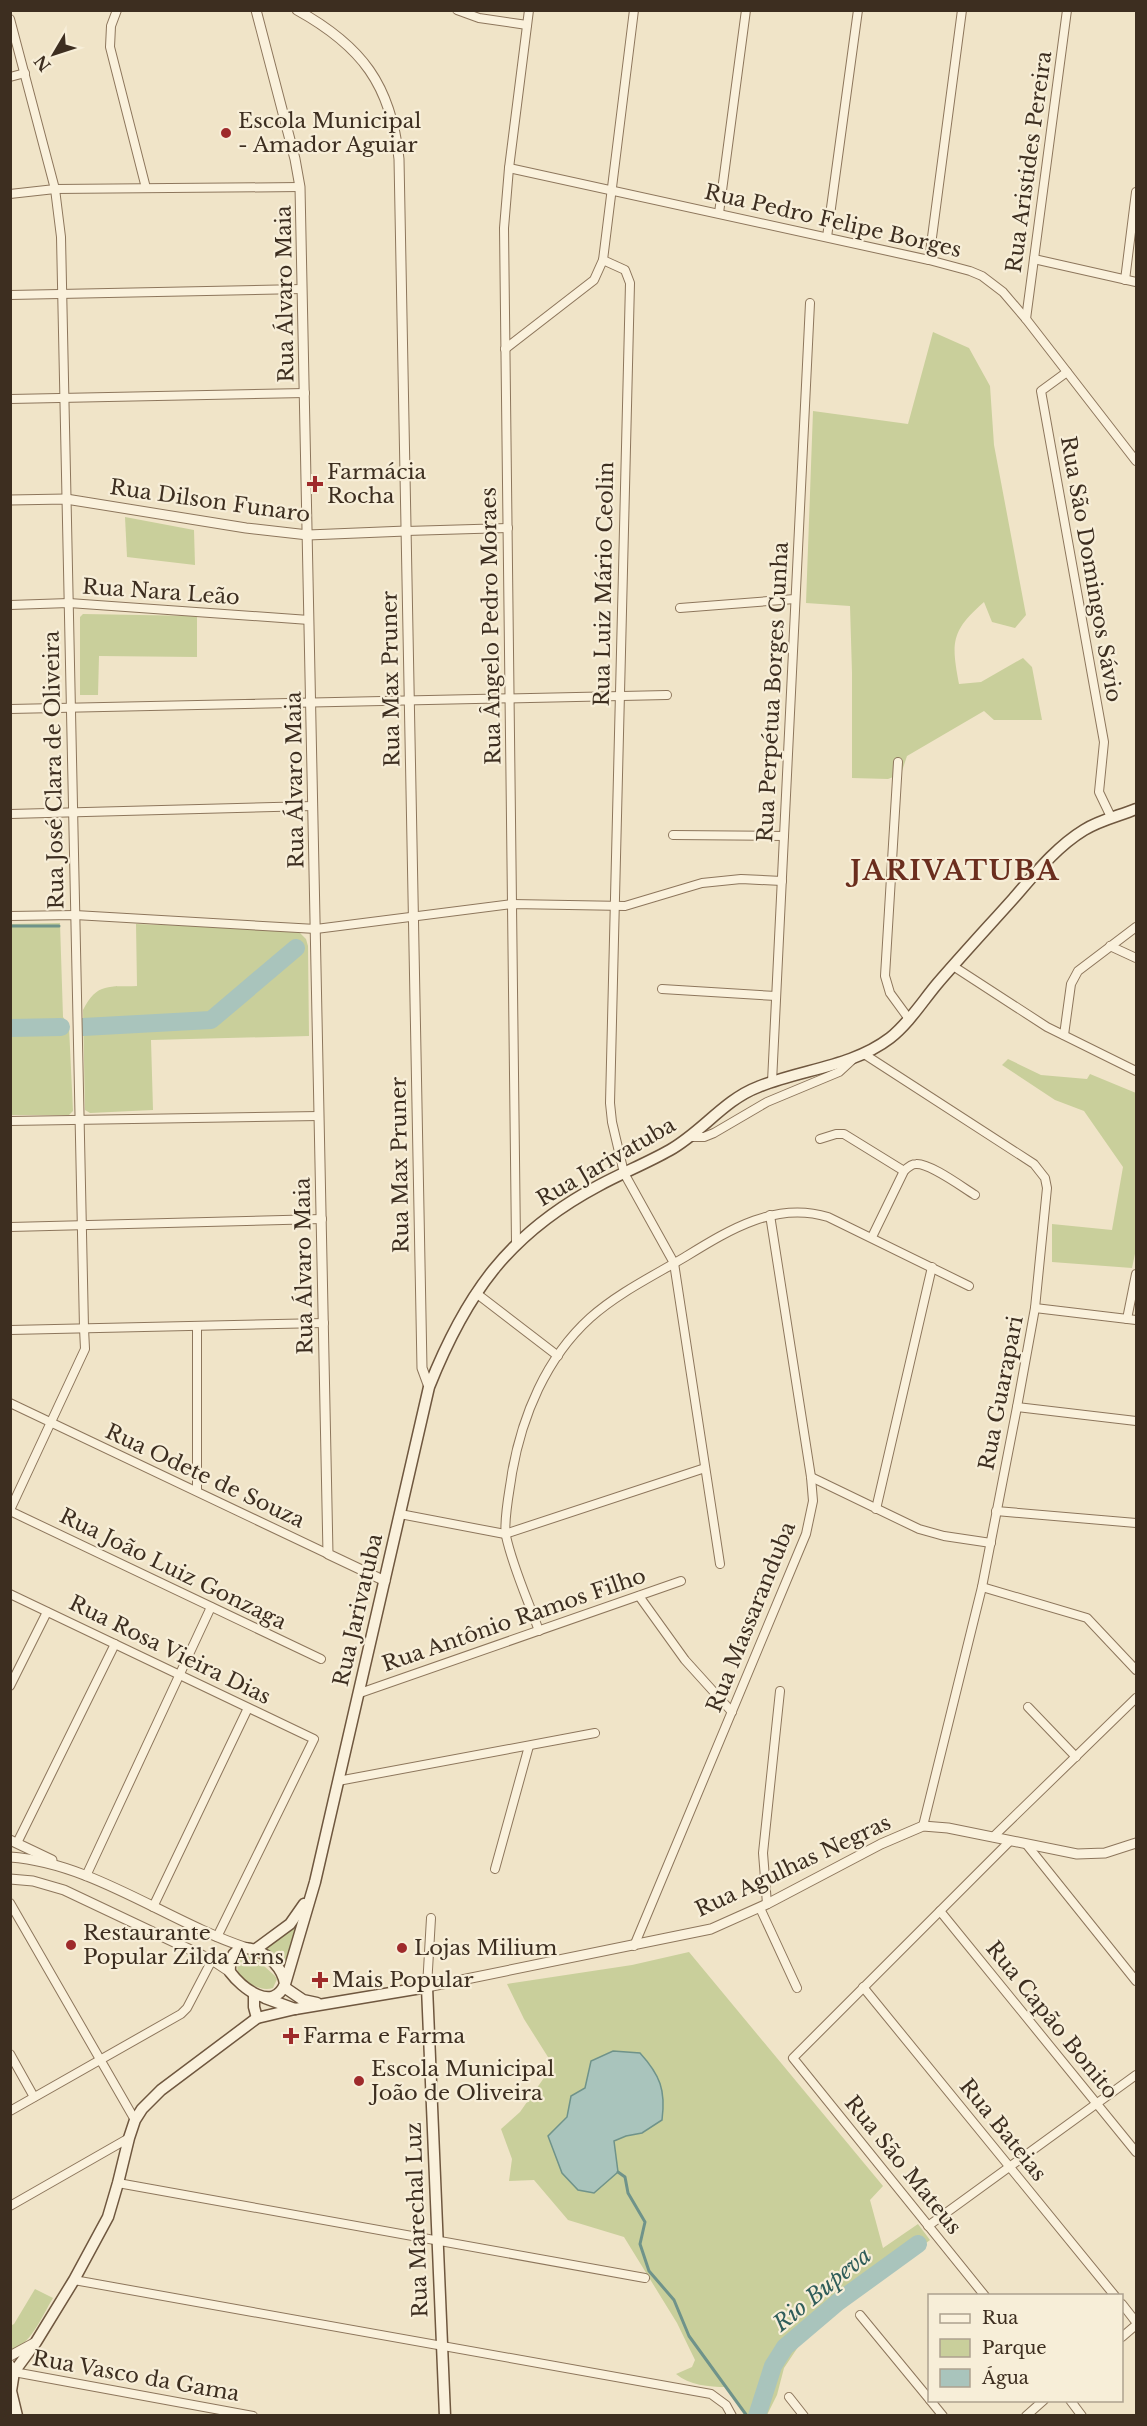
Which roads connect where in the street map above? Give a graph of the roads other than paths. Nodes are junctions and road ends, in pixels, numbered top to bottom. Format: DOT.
graph roads {
  1 [pos="117,10"];
  2 [pos="256,10"];
  3 [pos="297,10"];
  4 [pos="457,10"];
  5 [pos="529,10"];
  6 [pos="634,10"];
  7 [pos="746,10"];
  8 [pos="858,10"];
  9 [pos="962,10"];
  10 [pos="1067,10"];
  11 [pos="10,19"];
  12 [pos="527,26"];
  13 [pos="25,73"];
  14 [pos="10,77"];
  15 [pos="509,168"];
  16 [pos="300,187"];
  17 [pos="146,188"];
  18 [pos="55,189"];
  19 [pos="611,190"];
  20 [pos="1137,192"];
  21 [pos="10,194"];
  22 [pos="719,213"];
  23 [pos="827,237"];
  24 [pos="1034,259"];
  25 [pos="603,260"];
  26 [pos="929,260"];
  27 [pos="1125,280"];
  28 [pos="1137,282"];
  29 [pos="302,289"];
  30 [pos="62,294"];
  31 [pos="10,295"];
  32 [pos="810,303"];
  33 [pos="1026,319"];
  34 [pos="505,349"];
  35 [pos="1067,372"];
  36 [pos="304,393"];
  37 [pos="64,398"];
  38 [pos="10,399"];
  39 [pos="1137,461"];
  40 [pos="66,499"];
  41 [pos="10,500"];
  42 [pos="508,528"];
  43 [pos="406,531"];
  44 [pos="308,535"];
  45 [pos="795,599"];
  46 [pos="69,603"];
  47 [pos="10,604"];
  48 [pos="680,608"];
  49 [pos="309,620"];
  50 [pos="667,695"];
  51 [pos="619,696"];
  52 [pos="510,698"];
  53 [pos="409,701"];
  54 [pos="311,703"];
  55 [pos="71,708"];
  56 [pos="10,709"];
  57 [pos="898,762"];
  58 [pos="313,806"];
  59 [pos="1137,809"];
  60 [pos="73,812"];
  61 [pos="10,814"];
  62 [pos="1111,818"];
  63 [pos="673,835"];
  64 [pos="784,836"];
  65 [pos="782,881"];
  66 [pos="512,904"];
  67 [pos="614,907"];
  68 [pos="75,915"];
  69 [pos="10,916"];
  70 [pos="413,917"];
  71 [pos="1137,927"];
  72 [pos="316,929"];
  73 [pos="1110,946"];
  74 [pos="1137,958"];
  75 [pos="953,966"];
  76 [pos="662,989"];
  77 [pos="776,996"];
  78 [pos="909,1018"];
  79 [pos="1064,1035"];
  80 [pos="860,1056"];
  81 [pos="1137,1071"];
  82 [pos="772,1082"];
  83 [pos="319,1116"];
  84 [pos="80,1120"];
  85 [pos="10,1121"];
  86 [pos="690,1137"];
  87 [pos="820,1139"];
  88 [pos="904,1171"];
  89 [pos="624,1173"];
  90 [pos="975,1195"];
  91 [pos="770,1215"];
  92 [pos="322,1219"];
  93 [pos="82,1225"];
  94 [pos="10,1227"];
  95 [pos="872,1237"];
  96 [pos="516,1243"];
  97 [pos="674,1263"];
  98 [pos="932,1267"];
  99 [pos="1137,1274"];
  100 [pos="969,1286"];
  101 [pos="476,1293"];
  102 [pos="1035,1308"];
  103 [pos="1127,1319"];
  104 [pos="1137,1320"];
  105 [pos="324,1323"];
  106 [pos="197,1326"];
  107 [pos="84,1328"];
  108 [pos="10,1330"];
  109 [pos="558,1356"];
  110 [pos="429,1387"];
  111 [pos="10,1403"];
  112 [pos="1017,1407"];
  113 [pos="1137,1421"];
  114 [pos="52,1422"];
  115 [pos="705,1467"];
  116 [pos="811,1477"];
  117 [pos="197,1491"];
  118 [pos="876,1509"];
  119 [pos="10,1511"];
  120 [pos="996,1511"];
  121 [pos="400,1514"];
  122 [pos="1137,1523"];
  123 [pos="506,1534"];
  124 [pos="991,1543"];
  125 [pos="328,1554"];
  126 [pos="720,1564"];
  127 [pos="385,1581"];
  128 [pos="681,1581"];
  129 [pos="982,1587"];
  130 [pos="10,1594"];
  131 [pos="639,1596"];
  132 [pos="211,1607"];
  133 [pos="47,1611"];
  134 [pos="539,1631"];
  135 [pos="115,1644"];
  136 [pos="321,1659"];
  137 [pos="1137,1670"];
  138 [pos="180,1675"];
  139 [pos="10,1686"];
  140 [pos="780,1691"];
  141 [pos="360,1692"];
  142 [pos="1137,1698"];
  143 [pos="1028,1707"];
  144 [pos="248,1708"];
  145 [pos="732,1712"];
  146 [pos="595,1733"];
  147 [pos="529,1746"];
  148 [pos="1076,1757"];
  149 [pos="338,1781"];
  150 [pos="923,1826"];
  151 [pos="993,1837"];
  152 [pos="14,1841"];
  153 [pos="1010,1841"];
  154 [pos="1137,1843"];
  155 [pos="1027,1845"];
  156 [pos="10,1857"];
  157 [pos="64,1866"];
  158 [pos="495,1869"];
  159 [pos="86,1876"];
  160 [pos="10,1880"];
  161 [pos="315,1882"];
  162 [pos="10,1903"];
  163 [pos="764,1906"];
  164 [pos="153,1907"];
  165 [pos="940,1911"];
  166 [pos="431,1918"];
  167 [pos="217,1937"];
  168 [pos="634,1946"];
  169 [pos="251,1948"];
  170 [pos="212,1960"];
  171 [pos="230,1972"];
  172 [pos="1137,1981"];
  173 [pos="428,1987"];
  174 [pos="863,1987"];
  175 [pos="797,1988"];
  176 [pos="281,1992"];
  177 [pos="258,1995"];
  178 [pos="323,2004"];
  179 [pos="295,2008"];
  180 [pos="262,2017"];
  181 [pos="10,2055"];
  182 [pos="100,2060"];
  183 [pos="1137,2075"];
  184 [pos="34,2097"];
  185 [pos="1097,2104"];
  186 [pos="10,2111"];
  187 [pos="135,2120"];
  188 [pos="129,2138"];
  189 [pos="1137,2152"];
  190 [pos="1010,2167"];
  191 [pos="118,2183"];
  192 [pos="10,2206"];
  193 [pos="928,2226"];
  194 [pos="438,2241"];
  195 [pos="645,2278"];
  196 [pos="74,2280"];
  197 [pos="984,2294"];
  198 [pos="1114,2294"];
  199 [pos="1123,2305"];
  200 [pos="860,2314"];
  201 [pos="1137,2324"];
  202 [pos="1123,2336"];
  203 [pos="36,2342"];
  204 [pos="442,2346"];
  205 [pos="10,2356"];
  206 [pos="12,2369"];
  207 [pos="789,2397"];
  208 [pos="928,2398"];
  209 [pos="11,2401"];
  210 [pos="932,2402"];
  211 [pos="1042,2402"];
  212 [pos="1072,2402"];
  213 [pos="17,2415"];
  214 [pos="253,2415"];
  215 [pos="445,2415"];
  216 [pos="732,2415"];
  217 [pos="804,2415"];
  218 [pos="943,2415"];
  219 [pos="1026,2415"];
  220 [pos="1082,2415"];
  1 -- 17 [label="street"];
  2 -- 16 [label="street, Rua Álvaro Maia"];
  3 -- 43 [label="street, Rua Max Pruner"];
  4 -- 12 [label="street"];
  5 -- 12 [label="street, Rua Ângelo Pedro Moraes"];
  6 -- 19 [label="street"];
  7 -- 22 [label="street"];
  8 -- 23 [label="street"];
  9 -- 26 [label="street"];
  10 -- 24 [label="street, Rua Aristides Pereira"];
  11 -- 13 [label="street, Rua José Clara de Oliveira"];
  12 -- 15 [label="street, Rua Ângelo Pedro Moraes"];
  13 -- 14 [label="street"];
  13 -- 18 [label="street, Rua José Clara de Oliveira"];
  15 -- 19 [label="street, Rua Pedro Felipe Borges"];
  15 -- 34 [label="street, Rua Ângelo Pedro Moraes"];
  16 -- 17 [label="street"];
  16 -- 29 [label="street, Rua Álvaro Maia"];
  17 -- 18 [label="street"];
  18 -- 21 [label="street"];
  18 -- 30 [label="street, Rua José Clara de Oliveira"];
  19 -- 22 [label="street, Rua Pedro Felipe Borges"];
  19 -- 25 [label="street"];
  20 -- 27 [label="street"];
  22 -- 23 [label="street, Rua Pedro Felipe Borges"];
  23 -- 26 [label="street, Rua Pedro Felipe Borges"];
  24 -- 27 [label="street"];
  24 -- 33 [label="street, Rua Aristides Pereira"];
  25 -- 34 [label="street"];
  25 -- 51 [label="street, Rua Luiz Mário Ceolin"];
  26 -- 33 [label="street, Rua Pedro Felipe Borges"];
  27 -- 28 [label="street"];
  29 -- 30 [label="street"];
  29 -- 36 [label="street, Rua Álvaro Maia"];
  30 -- 31 [label="street"];
  30 -- 37 [label="street, Rua José Clara de Oliveira"];
  32 -- 45 [label="street, Rua Perpétua Borges Cunha"];
  33 -- 35 [label="street, Rua Pedro Felipe Borges"];
  34 -- 42 [label="street, Rua Ângelo Pedro Moraes"];
  35 -- 39 [label="street, Rua Pedro Felipe Borges"];
  35 -- 62 [label="street, Rua São Domingos Sávio"];
  36 -- 37 [label="street"];
  36 -- 44 [label="street, Rua Álvaro Maia"];
  37 -- 38 [label="street"];
  37 -- 40 [label="street, Rua José Clara de Oliveira"];
  40 -- 41 [label="street, Rua Dilson Funaro"];
  40 -- 44 [label="street, Rua Dilson Funaro"];
  40 -- 46 [label="street, Rua José Clara de Oliveira"];
  42 -- 43 [label="street"];
  42 -- 52 [label="street, Rua Ângelo Pedro Moraes"];
  43 -- 44 [label="street, Rua Dilson Funaro"];
  43 -- 53 [label="street, Rua Max Pruner"];
  44 -- 49 [label="street, Rua Álvaro Maia"];
  45 -- 48 [label="street"];
  45 -- 64 [label="street, Rua Perpétua Borges Cunha"];
  46 -- 47 [label="street, Rua Nara Leão"];
  46 -- 49 [label="street, Rua Nara Leão"];
  46 -- 55 [label="street, Rua José Clara de Oliveira"];
  49 -- 54 [label="street, Rua Álvaro Maia"];
  50 -- 51 [label="street"];
  51 -- 52 [label="street"];
  51 -- 67 [label="street, Rua Luiz Mário Ceolin"];
  52 -- 53 [label="street"];
  52 -- 66 [label="street, Rua Ângelo Pedro Moraes"];
  53 -- 54 [label="street"];
  53 -- 70 [label="street, Rua Max Pruner"];
  54 -- 55 [label="street"];
  54 -- 58 [label="street, Rua Álvaro Maia"];
  55 -- 56 [label="street"];
  55 -- 60 [label="street, Rua José Clara de Oliveira"];
  57 -- 78 [label="street"];
  58 -- 60 [label="street"];
  58 -- 72 [label="street, Rua Álvaro Maia"];
  59 -- 62 [label="main road, Rua Jarivatuba"];
  60 -- 61 [label="street"];
  60 -- 68 [label="street, Rua José Clara de Oliveira"];
  62 -- 75 [label="main road, Rua Jarivatuba"];
  63 -- 64 [label="street"];
  64 -- 65 [label="street, Rua Perpétua Borges Cunha"];
  65 -- 67 [label="street"];
  65 -- 77 [label="street, Rua Perpétua Borges Cunha"];
  66 -- 67 [label="street"];
  66 -- 70 [label="street"];
  66 -- 96 [label="street, Rua Ângelo Pedro Moraes"];
  67 -- 89 [label="street, Rua Luiz Mário Ceolin"];
  68 -- 69 [label="street"];
  68 -- 72 [label="street"];
  68 -- 84 [label="street, Rua José Clara de Oliveira"];
  70 -- 72 [label="street"];
  70 -- 110 [label="street, Rua Max Pruner"];
  71 -- 73 [label="street"];
  72 -- 83 [label="street, Rua Álvaro Maia"];
  73 -- 74 [label="street"];
  73 -- 79 [label="street"];
  75 -- 78 [label="main road, Rua Jarivatuba"];
  75 -- 79 [label="street"];
  76 -- 77 [label="street"];
  77 -- 82 [label="street, Rua Perpétua Borges Cunha"];
  78 -- 80 [label="main road, Rua Jarivatuba"];
  79 -- 81 [label="street"];
  80 -- 82 [label="main road, Rua Jarivatuba"];
  80 -- 86 [label="street"];
  80 -- 102 [label="street, Rua Guarapari"];
  82 -- 86 [label="main road, Rua Jarivatuba"];
  83 -- 84 [label="street"];
  83 -- 92 [label="street, Rua Álvaro Maia"];
  84 -- 85 [label="street"];
  84 -- 93 [label="street, Rua José Clara de Oliveira"];
  86 -- 89 [label="main road, Rua Jarivatuba"];
  87 -- 88 [label="street"];
  88 -- 90 [label="street"];
  88 -- 95 [label="street"];
  89 -- 96 [label="main road, Rua Jarivatuba"];
  89 -- 97 [label="street, Rua Luiz Mário Ceolin"];
  91 -- 95 [label="street"];
  91 -- 97 [label="street"];
  91 -- 116 [label="street, Rua Massaranduba"];
  92 -- 93 [label="street"];
  92 -- 105 [label="street, Rua Álvaro Maia"];
  93 -- 94 [label="street"];
  93 -- 107 [label="street, Rua José Clara de Oliveira"];
  95 -- 98 [label="street"];
  96 -- 101 [label="main road, Rua Jarivatuba"];
  97 -- 109 [label="street"];
  97 -- 115 [label="street"];
  98 -- 100 [label="street"];
  98 -- 118 [label="street"];
  99 -- 103 [label="street"];
  101 -- 109 [label="street"];
  101 -- 110 [label="main road, Rua Jarivatuba"];
  102 -- 103 [label="street"];
  102 -- 112 [label="street, Rua Guarapari"];
  103 -- 104 [label="street"];
  105 -- 106 [label="street"];
  105 -- 125 [label="street, Rua Álvaro Maia"];
  106 -- 107 [label="street"];
  106 -- 117 [label="street"];
  107 -- 108 [label="street"];
  107 -- 114 [label="street, Rua José Clara de Oliveira"];
  109 -- 123 [label="street"];
  110 -- 121 [label="main road, Rua Jarivatuba"];
  111 -- 114 [label="street, Rua Odete de Souza"];
  112 -- 113 [label="street"];
  112 -- 120 [label="street, Rua Guarapari"];
  114 -- 117 [label="street, Rua Odete de Souza"];
  114 -- 119 [label="street, Rua José Clara de Oliveira"];
  115 -- 123 [label="street"];
  115 -- 126 [label="street"];
  116 -- 118 [label="street"];
  116 -- 145 [label="street, Rua Massaranduba"];
  117 -- 125 [label="street, Rua Odete de Souza"];
  118 -- 124 [label="street"];
  119 -- 132 [label="street, Rua João Luiz Gonzaga"];
  120 -- 122 [label="street"];
  120 -- 124 [label="street, Rua Guarapari"];
  121 -- 123 [label="street"];
  121 -- 127 [label="main road, Rua Jarivatuba"];
  123 -- 134 [label="street"];
  124 -- 129 [label="street, Rua Guarapari"];
  125 -- 127 [label="street, Rua Odete de Souza"];
  127 -- 141 [label="main road, Rua Jarivatuba"];
  128 -- 131 [label="street, Rua Antônio Ramos Filho"];
  129 -- 137 [label="street"];
  129 -- 150 [label="street, Rua Guarapari"];
  130 -- 133 [label="street, Rua Rosa Vieira Dias"];
  131 -- 134 [label="street, Rua Antônio Ramos Filho"];
  131 -- 145 [label="street"];
  132 -- 136 [label="street, Rua João Luiz Gonzaga"];
  132 -- 138 [label="street"];
  133 -- 135 [label="street, Rua Rosa Vieira Dias"];
  133 -- 139 [label="street"];
  134 -- 141 [label="street, Rua Antônio Ramos Filho"];
  135 -- 138 [label="street, Rua Rosa Vieira Dias"];
  135 -- 152 [label="street"];
  138 -- 144 [label="street, Rua Rosa Vieira Dias"];
  138 -- 159 [label="street"];
  140 -- 163 [label="street"];
  141 -- 149 [label="main road, Rua Jarivatuba"];
  142 -- 148 [label="street"];
  143 -- 148 [label="street"];
  144 -- 164 [label="street"];
  144 -- 167 [label="street, Rua Rosa Vieira Dias"];
  145 -- 168 [label="street, Rua Massaranduba"];
  146 -- 147 [label="street"];
  147 -- 149 [label="street"];
  147 -- 158 [label="street"];
  148 -- 151 [label="street"];
  149 -- 161 [label="main road, Rua Jarivatuba"];
  150 -- 151 [label="street, Rua Agulhas Negras"];
  150 -- 163 [label="street, Rua Agulhas Negras"];
  151 -- 153 [label="street, Rua Agulhas Negras"];
  152 -- 157 [label="street"];
  153 -- 155 [label="street, Rua Agulhas Negras"];
  153 -- 165 [label="street"];
  154 -- 155 [label="street, Rua Agulhas Negras"];
  155 -- 172 [label="street"];
  156 -- 157 [label="street"];
  157 -- 159 [label="street"];
  159 -- 164 [label="street"];
  160 -- 170 [label="street"];
  161 -- 169 [label="main road, Rua Jarivatuba"];
  161 -- 176 [label="main road, Rua Jarivatuba"];
  162 -- 182 [label="street"];
  163 -- 168 [label="street, Rua Agulhas Negras"];
  163 -- 175 [label="street"];
  164 -- 167 [label="street"];
  165 -- 174 [label="street"];
  165 -- 185 [label="street, Rua Capão Bonito"];
  166 -- 173 [label="street"];
  167 -- 169 [label="street"];
  168 -- 173 [label="street, Rua Agulhas Negras"];
  169 -- 171 [label="main road"];
  169 -- 176 [label="main road"];
  170 -- 171 [label="street"];
  170 -- 182 [label="street"];
  171 -- 177 [label="main road"];
  173 -- 178 [label="main road, Rua Agulhas Negras"];
  173 -- 194 [label="main road, Rua Marechal Luz"];
  174 -- 190 [label="street, Rua Bateias"];
  174 -- 193 [label="street, Rua São Mateus"];
  176 -- 177 [label="main road, Rua Agulhas Negras"];
  176 -- 178 [label="main road, Rua Agulhas Negras"];
  176 -- 179 [label="main road, Rua Agulhas Negras"];
  176 -- 180 [label="main road, Rua Jarivatuba"];
  177 -- 180 [label="main road"];
  178 -- 179 [label="main road, Rua Agulhas Negras"];
  179 -- 180 [label="main road, Rua Agulhas Negras"];
  180 -- 187 [label="main road, Rua Jarivatuba"];
  181 -- 184 [label="street"];
  182 -- 184 [label="street"];
  182 -- 187 [label="street"];
  183 -- 185 [label="street"];
  184 -- 186 [label="street"];
  185 -- 189 [label="street, Rua Capão Bonito"];
  185 -- 190 [label="street"];
  187 -- 188 [label="main road, Rua Jarivatuba"];
  188 -- 191 [label="main road, Rua Jarivatuba"];
  188 -- 192 [label="street"];
  190 -- 193 [label="street"];
  190 -- 198 [label="street, Rua Bateias"];
  191 -- 194 [label="street"];
  191 -- 196 [label="main road, Rua Jarivatuba"];
  193 -- 197 [label="street, Rua São Mateus"];
  194 -- 195 [label="street"];
  194 -- 204 [label="main road, Rua Marechal Luz"];
  196 -- 203 [label="main road, Rua Jarivatuba"];
  196 -- 204 [label="street"];
  199 -- 201 [label="street"];
  200 -- 208 [label="street"];
  201 -- 202 [label="street"];
  203 -- 205 [label="street"];
  203 -- 206 [label="main road, Rua Jarivatuba"];
  204 -- 215 [label="main road, Rua Marechal Luz"];
  204 -- 216 [label="street"];
  206 -- 209 [label="main road"];
  206 -- 214 [label="street, Rua Vasco da Gama"];
  207 -- 217 [label="street"];
  209 -- 213 [label="main road"];
  210 -- 218 [label="street"];
  211 -- 219 [label="street"];
  212 -- 220 [label="street"];
}
